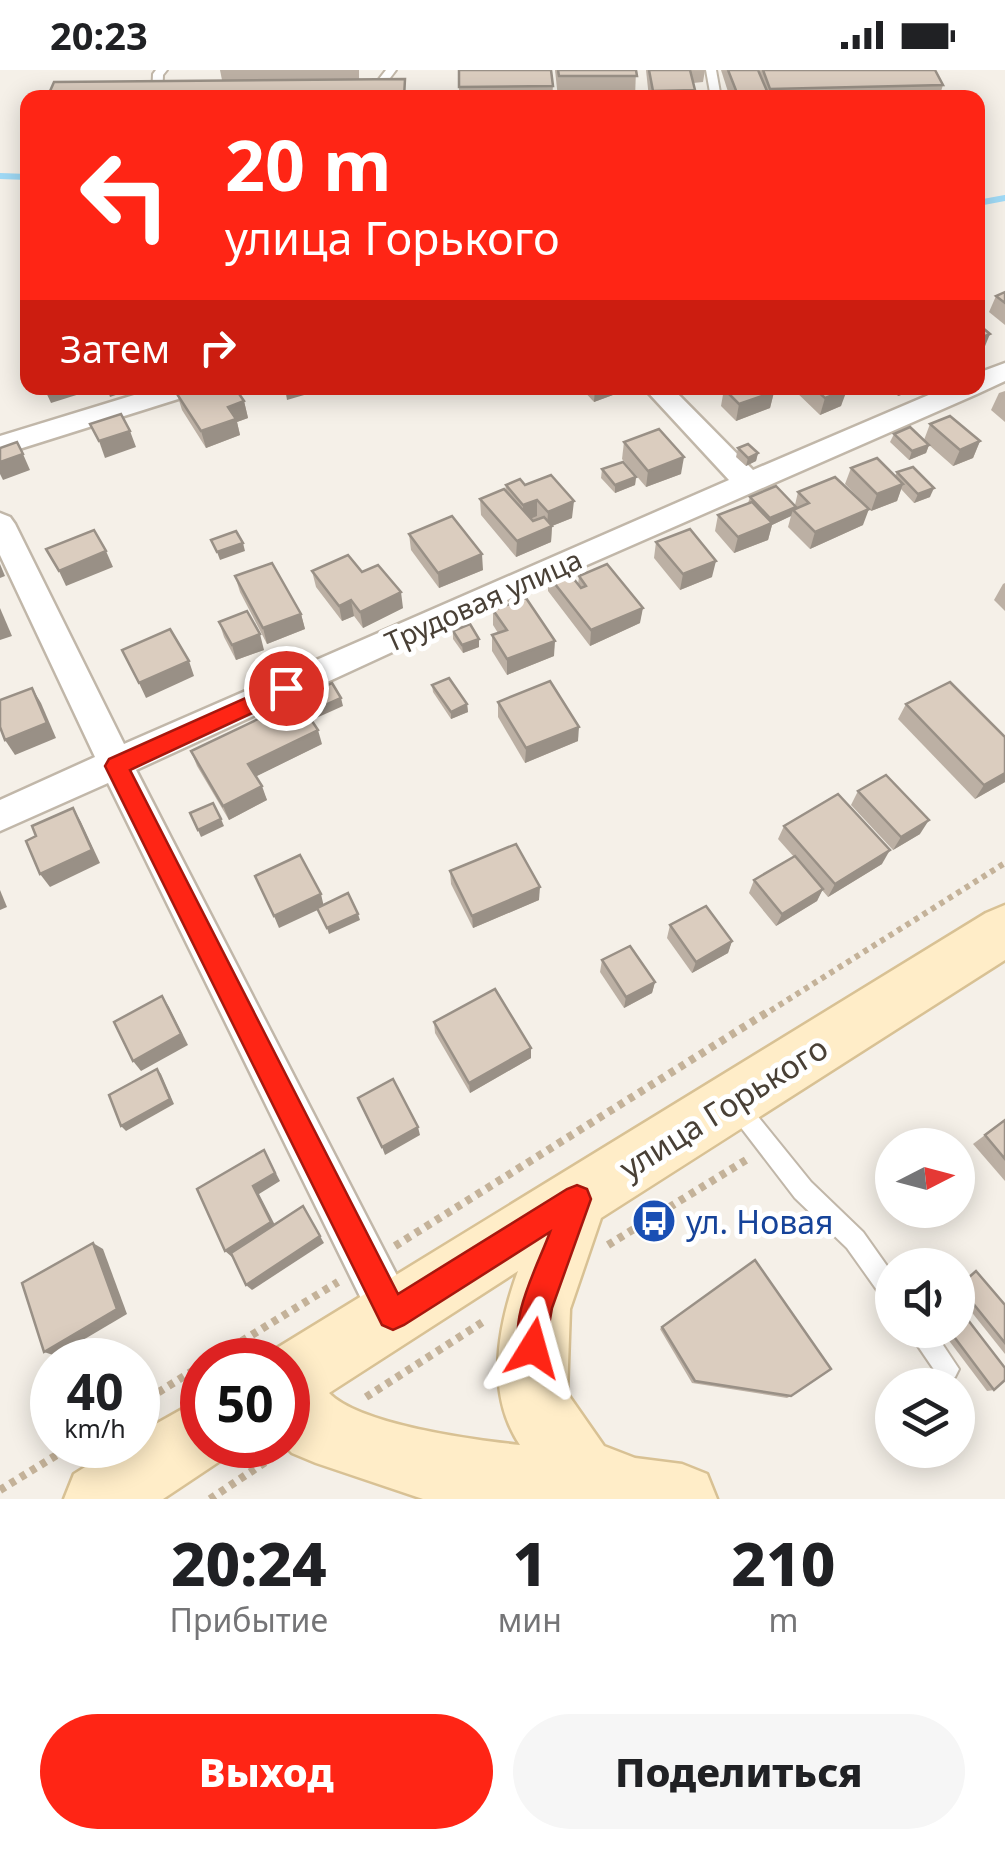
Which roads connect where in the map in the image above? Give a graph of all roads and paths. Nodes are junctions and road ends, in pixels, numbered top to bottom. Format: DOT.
graph roads {
  1 [pos="163,395"];
  2 [pos="665,395"];
  3 [pos="952,395"];
  4 [pos="0,446"];
  5 [pos="750,484"];
  6 [pos="0,524"];
  7 [pos="117,766"];
  8 [pos="0,816"];
  9 [pos="1005,863"];
  10 [pos="1005,930"];
  11 [pos="733,1101"];
  12 [pos="577,1199"];
  13 [pos="875,1267"];
  14 [pos="381,1289"];
  15 [pos="264,1338"];
  16 [pos="310,1385"];
  17 [pos="310,1410"];
  18 [pos="180,1448"];
  19 [pos="36,1468"];
  20 [pos="238,1468"];
  21 [pos="0,1490"];
  22 [pos="661,1497"];
  23 [pos="99,1499"];
  24 [pos="210,1499"];
  1 -- 4 [label="street"];
  2 -- 5 [label="street"];
  3 -- 5 [label="street, Трудовая улица"];
  5 -- 7 [label="street, Трудовая улица"];
  6 -- 7 [label="street"];
  7 -- 8 [label="street, Трудовая улица"];
  7 -- 14 [label="street"];
  9 -- 14 [label="path"];
  10 -- 11 [label="main road, улица Горького"];
  11 -- 12 [label="main road, улица Горького"];
  11 -- 13 [label="lane"];
  12 -- 14 [label="main road, улица Горького"];
  12 -- 22 [label="main road"];
  14 -- 15 [label="path"];
  14 -- 16 [label="main road, улица Горького"];
  17 -- 22 [label="main road"];
  18 -- 23 [label="main road"];
  19 -- 21 [label="path"];
  20 -- 24 [label="path"];
}
